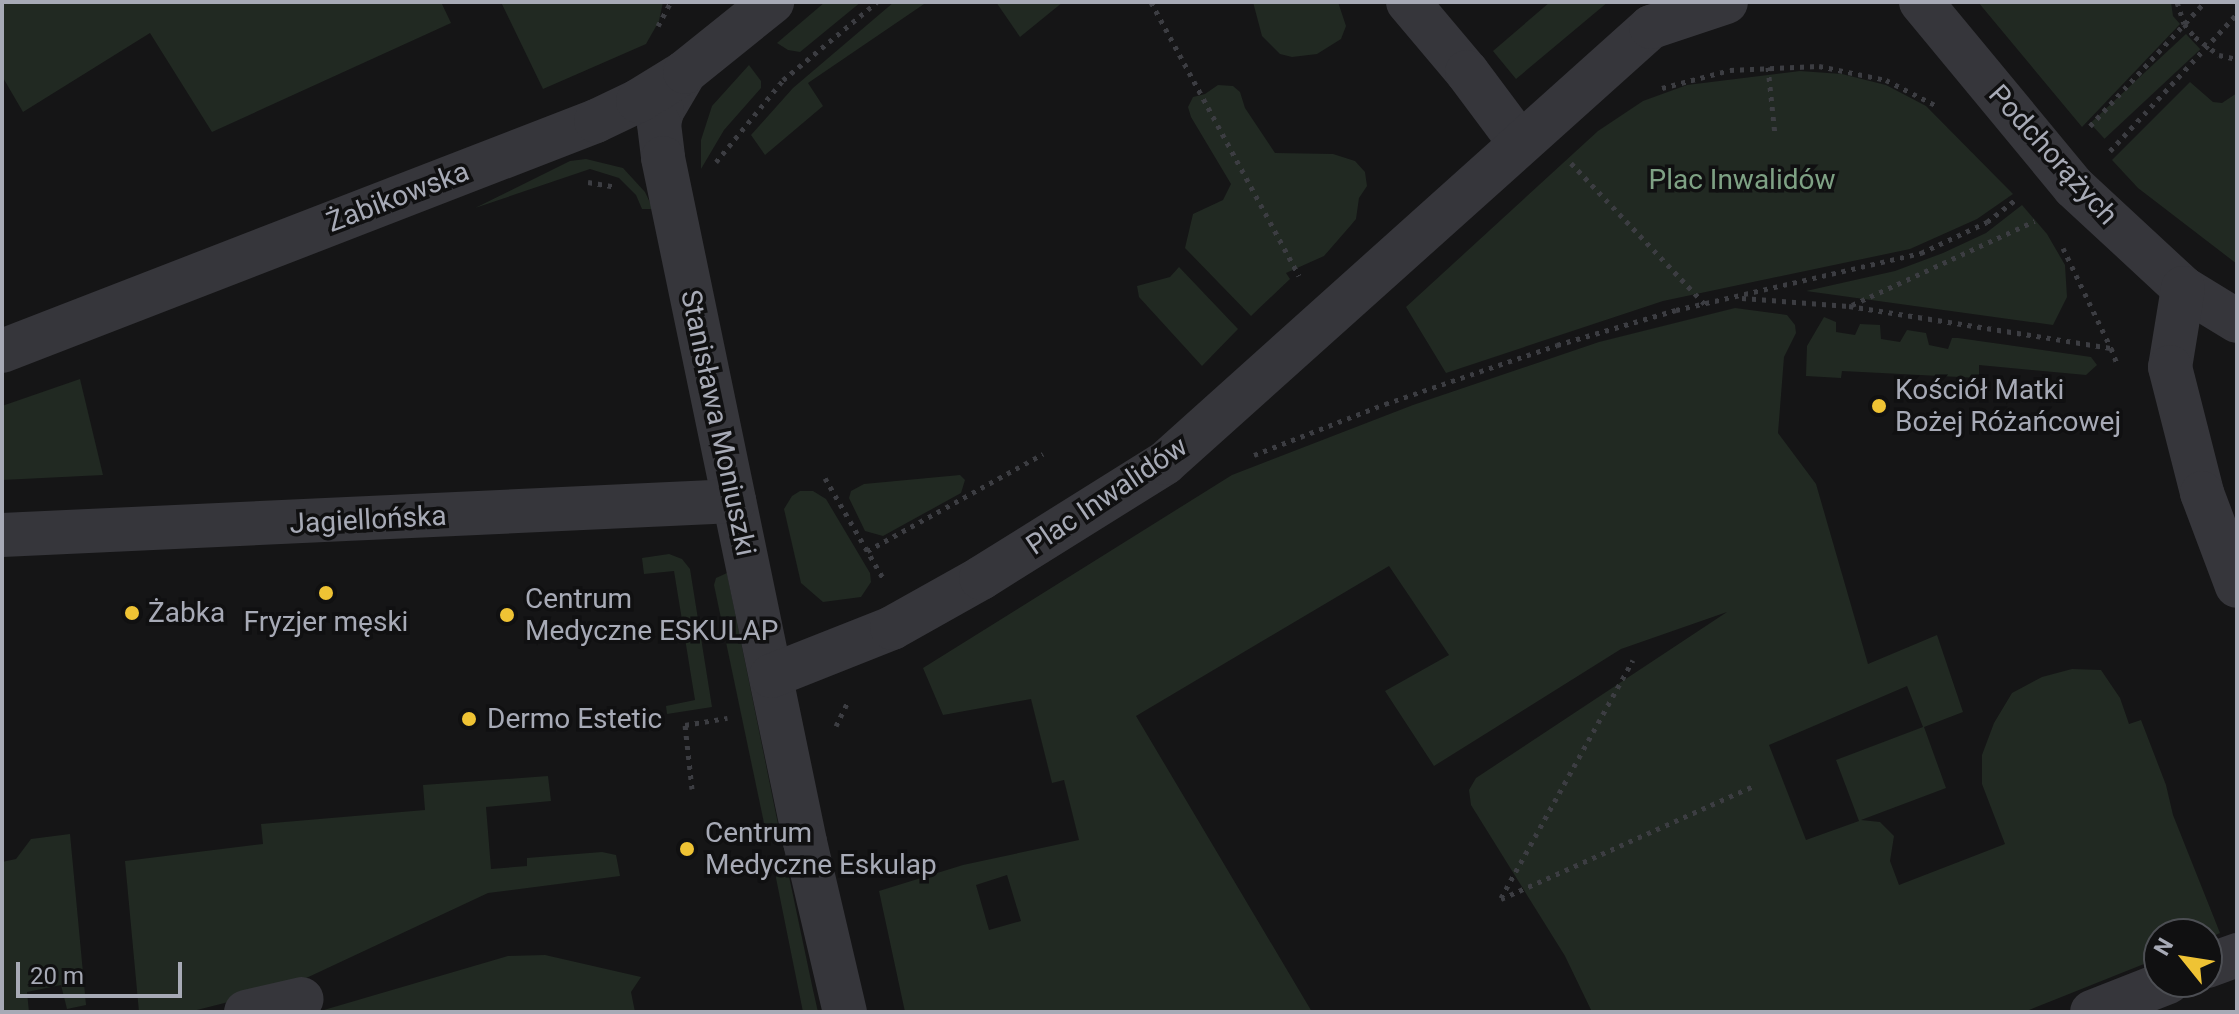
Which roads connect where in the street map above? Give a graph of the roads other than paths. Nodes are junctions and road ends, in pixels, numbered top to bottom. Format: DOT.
graph roads {
  1 [pos="772,2"];
  2 [pos="1408,2"];
  3 [pos="1726,2"];
  4 [pos="1921,2"];
  5 [pos="1658,15"];
  6 [pos="685,72"];
  7 [pos="1520,143"];
  8 [pos="2183,288"];
  9 [pos="2237,321"];
  10 [pos="2,351"];
  11 [pos="734,501"];
  12 [pos="2,535"];
  13 [pos="2237,586"];
  14 [pos="771,676"];
  15 [pos="2143,992"];
  16 [pos="302,999"];
  17 [pos="246,1012"];
  18 [pos="845,1012"];
  19 [pos="2092,1012"];
  1 -- 6 [label="street, Żabikowska"];
  2 -- 7 [label="street"];
  3 -- 5 [label="street, Plac Inwalidów"];
  4 -- 8 [label="street, Podchorążych"];
  5 -- 7 [label="street, Plac Inwalidów"];
  6 -- 10 [label="street, Żabikowska"];
  6 -- 11 [label="street, Stanisława Moniuszki"];
  7 -- 14 [label="street, Plac Inwalidów"];
  8 -- 9 [label="street, Podchorążych"];
  8 -- 13 [label="street"];
  11 -- 12 [label="street, Jagiellońska"];
  11 -- 14 [label="street, Stanisława Moniuszki"];
  14 -- 18 [label="street, Stanisława Moniuszki"];
  15 -- 19 [label="street"];
  16 -- 17 [label="street"];
}
